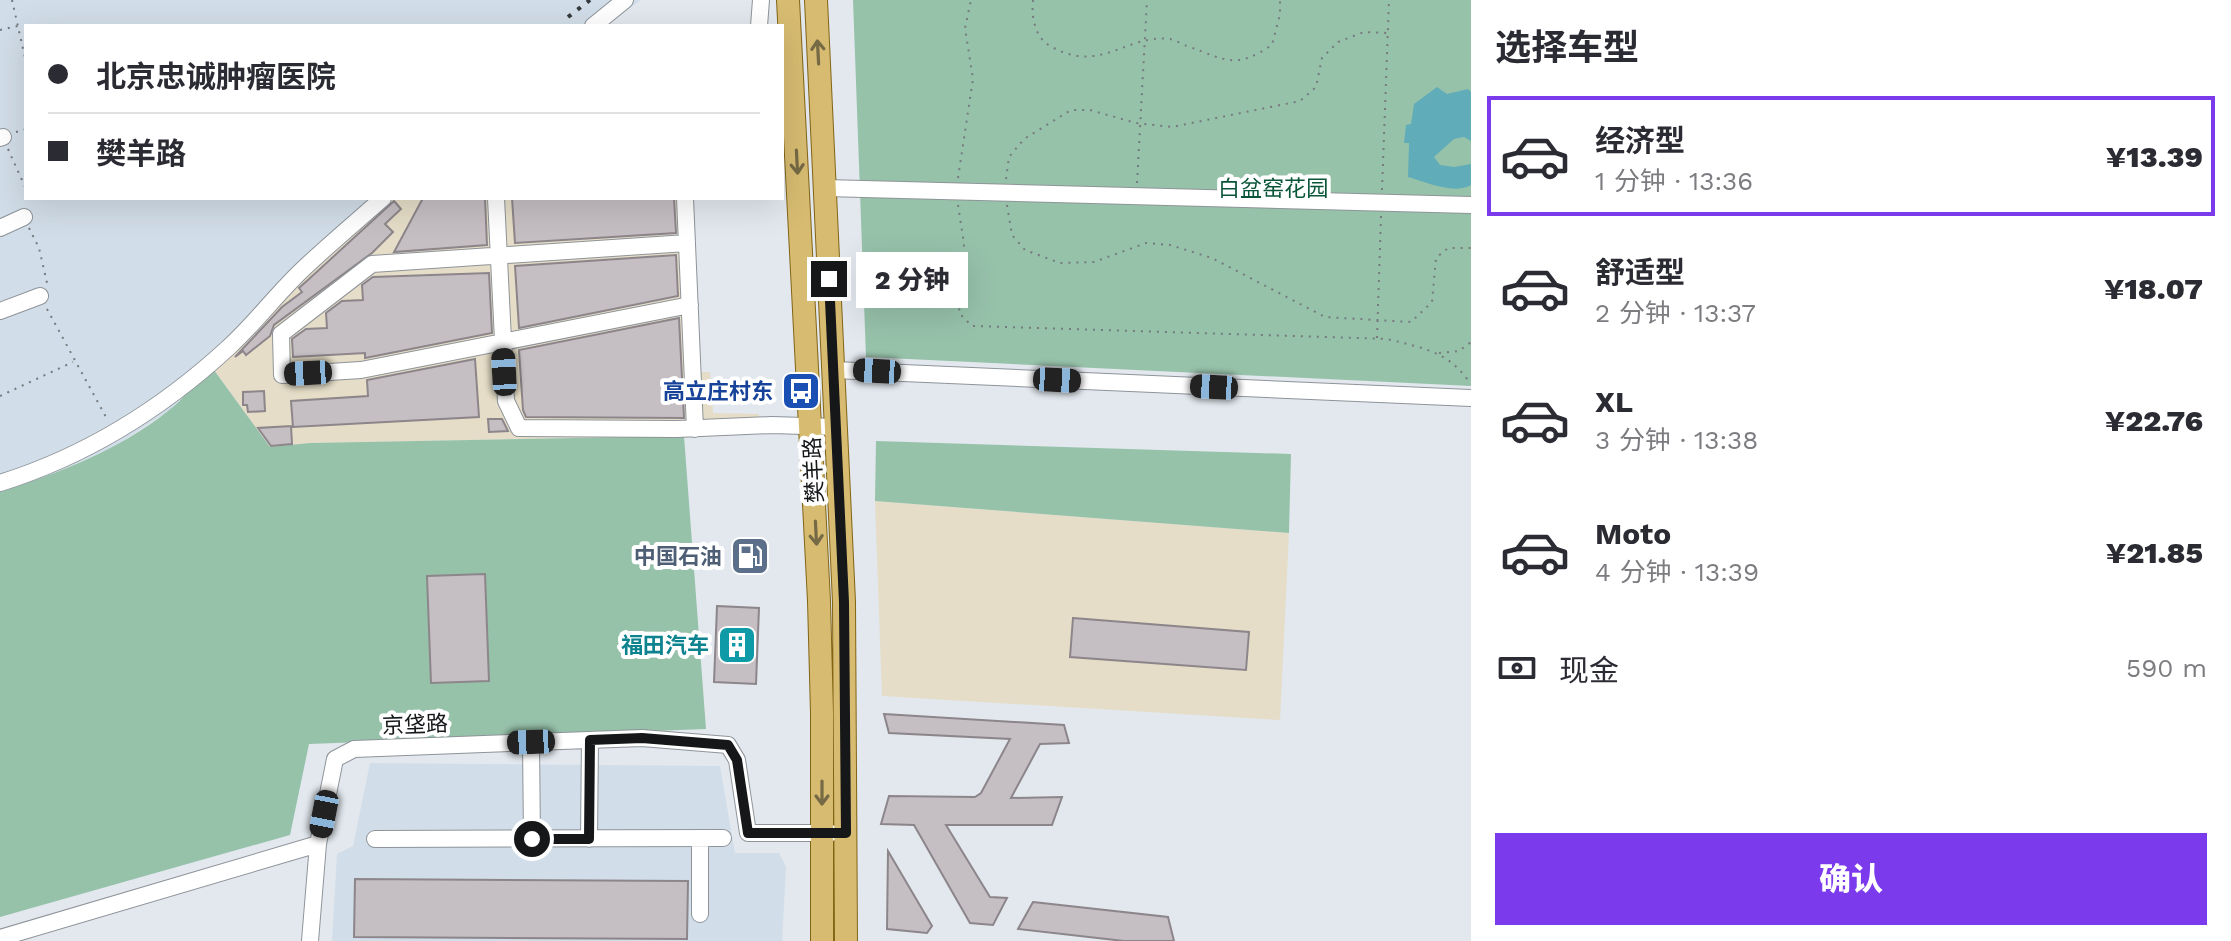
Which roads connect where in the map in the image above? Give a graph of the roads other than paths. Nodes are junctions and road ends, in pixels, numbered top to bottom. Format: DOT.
graph roads {
  1 [pos="625,0"];
  2 [pos="761,0"];
  3 [pos="788,0"];
  4 [pos="816,0"];
  5 [pos="595,24"];
  6 [pos="759,24"];
  7 [pos="787,81"];
  8 [pos="825,188"];
  9 [pos="381,200"];
  10 [pos="496,200"];
  11 [pos="685,200"];
  12 [pos="1471,205"];
  13 [pos="24,217"];
  14 [pos="0,228"];
  15 [pos="687,243"];
  16 [pos="499,255"];
  17 [pos="40,296"];
  18 [pos="690,305"];
  19 [pos="0,311"];
  20 [pos="503,342"];
  21 [pos="834,370"];
  22 [pos="1468,398"];
  23 [pos="810,426"];
  24 [pos="836,427"];
  25 [pos="695,429"];
  26 [pos="0,483"];
  27 [pos="590,740"];
  28 [pos="531,742"];
  29 [pos="822,833"];
  30 [pos="846,833"];
  31 [pos="700,838"];
  32 [pos="723,838"];
  33 [pos="375,839"];
  34 [pos="532,839"];
  35 [pos="589,839"];
  36 [pos="318,844"];
  37 [pos="700,914"];
  38 [pos="0,938"];
  39 [pos="310,941"];
  40 [pos="822,941"];
  41 [pos="846,941"];
  1 -- 5 [label="street"];
  2 -- 6 [label="street"];
  3 -- 7 [label="main road, 樊羊路"];
  8 -- 4 [label="main road, 樊羊路, one-way"];
  7 -- 23 [label="main road, 樊羊路, one-way"];
  8 -- 12 [label="street"];
  8 -- 21 [label="main road, 樊羊路"];
  9 -- 26 [label="street"];
  10 -- 16 [label="street"];
  11 -- 15 [label="street"];
  13 -- 14 [label="street"];
  15 -- 16 [label="street"];
  15 -- 18 [label="street"];
  16 -- 20 [label="street"];
  16 -- 20 [label="street"];
  17 -- 19 [label="street"];
  18 -- 20 [label="street"];
  18 -- 25 [label="street"];
  20 -- 25 [label="street"];
  21 -- 22 [label="street"];
  21 -- 24 [label="main road, 樊羊路"];
  23 -- 24 [label="street"];
  23 -- 25 [label="street"];
  23 -- 29 [label="main road, 樊羊路, one-way"];
  24 -- 30 [label="main road, 樊羊路"];
  27 -- 28 [label="street, 京垡路"];
  27 -- 29 [label="street, 京垡路"];
  27 -- 35 [label="street"];
  28 -- 34 [label="street"];
  28 -- 36 [label="street, 京垡路"];
  29 -- 30 [label="street, 京垡路"];
  29 -- 40 [label="main road, 樊羊路"];
  30 -- 41 [label="main road, 樊羊路"];
  31 -- 32 [label="street"];
  31 -- 35 [label="street"];
  31 -- 37 [label="street"];
  33 -- 34 [label="street"];
  34 -- 35 [label="street"];
  36 -- 38 [label="street"];
  36 -- 39 [label="street"];
}
